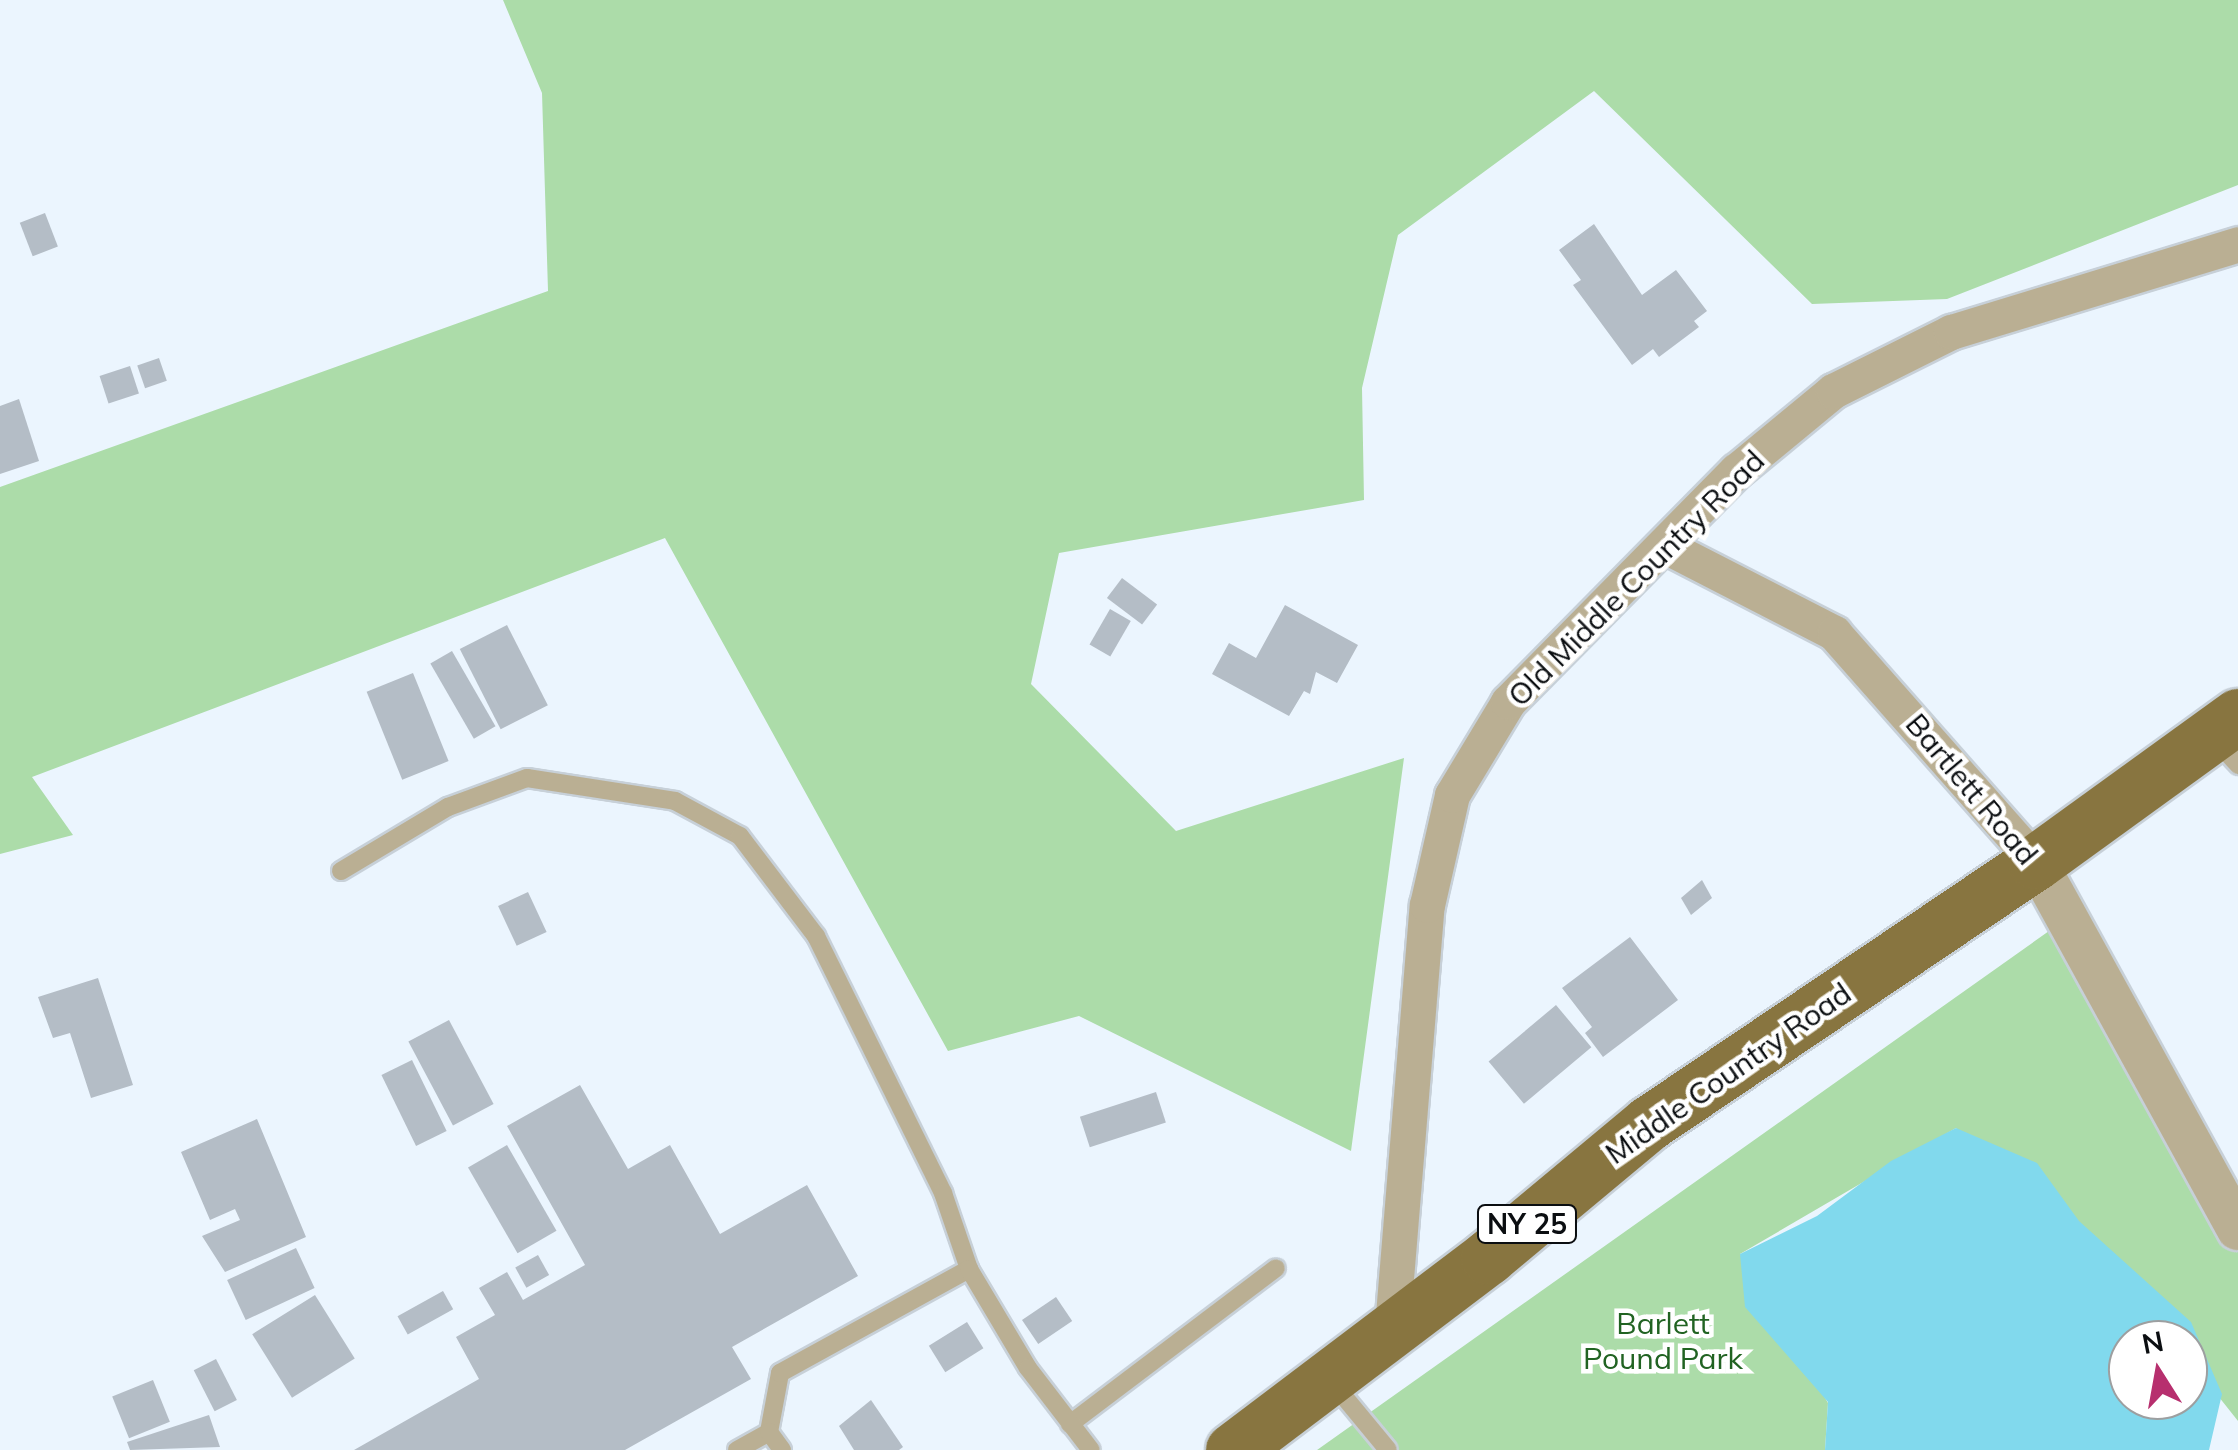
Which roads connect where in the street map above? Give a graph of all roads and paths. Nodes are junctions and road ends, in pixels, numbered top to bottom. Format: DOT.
graph roads {
  1 [pos="2238,244"];
  2 [pos="1667,547"];
  3 [pos="2229,740"];
  4 [pos="2036,862"];
  5 [pos="341,870"];
  6 [pos="2238,1229"];
  7 [pos="1276,1268"];
  8 [pos="969,1269"];
  9 [pos="1392,1327"];
  10 [pos="1328,1377"];
  11 [pos="1070,1424"];
  12 [pos="769,1432"];
  13 [pos="737,1450"];
  14 [pos="782,1450"];
  15 [pos="1090,1450"];
  16 [pos="1233,1450"];
  17 [pos="1388,1450"];
  1 -- 2 [label="street, Old Middle Country Road"];
  2 -- 4 [label="street, Bartlett Road"];
  2 -- 9 [label="street, Old Middle Country Road"];
  3 -- 4 [label="main road, Middle Country Road / NY 25"];
  4 -- 6 [label="street, Bartlett Road"];
  4 -- 9 [label="main road, Middle Country Road / NY 25"];
  5 -- 8 [label="lane"];
  7 -- 11 [label="lane"];
  8 -- 11 [label="lane"];
  8 -- 12 [label="lane"];
  9 -- 10 [label="main road, Middle Country Road / NY 25"];
  10 -- 16 [label="main road, Middle Country Road / NY 25"];
  10 -- 17 [label="lane"];
  11 -- 15 [label="lane"];
  12 -- 13 [label="lane"];
  12 -- 14 [label="lane"];
}
